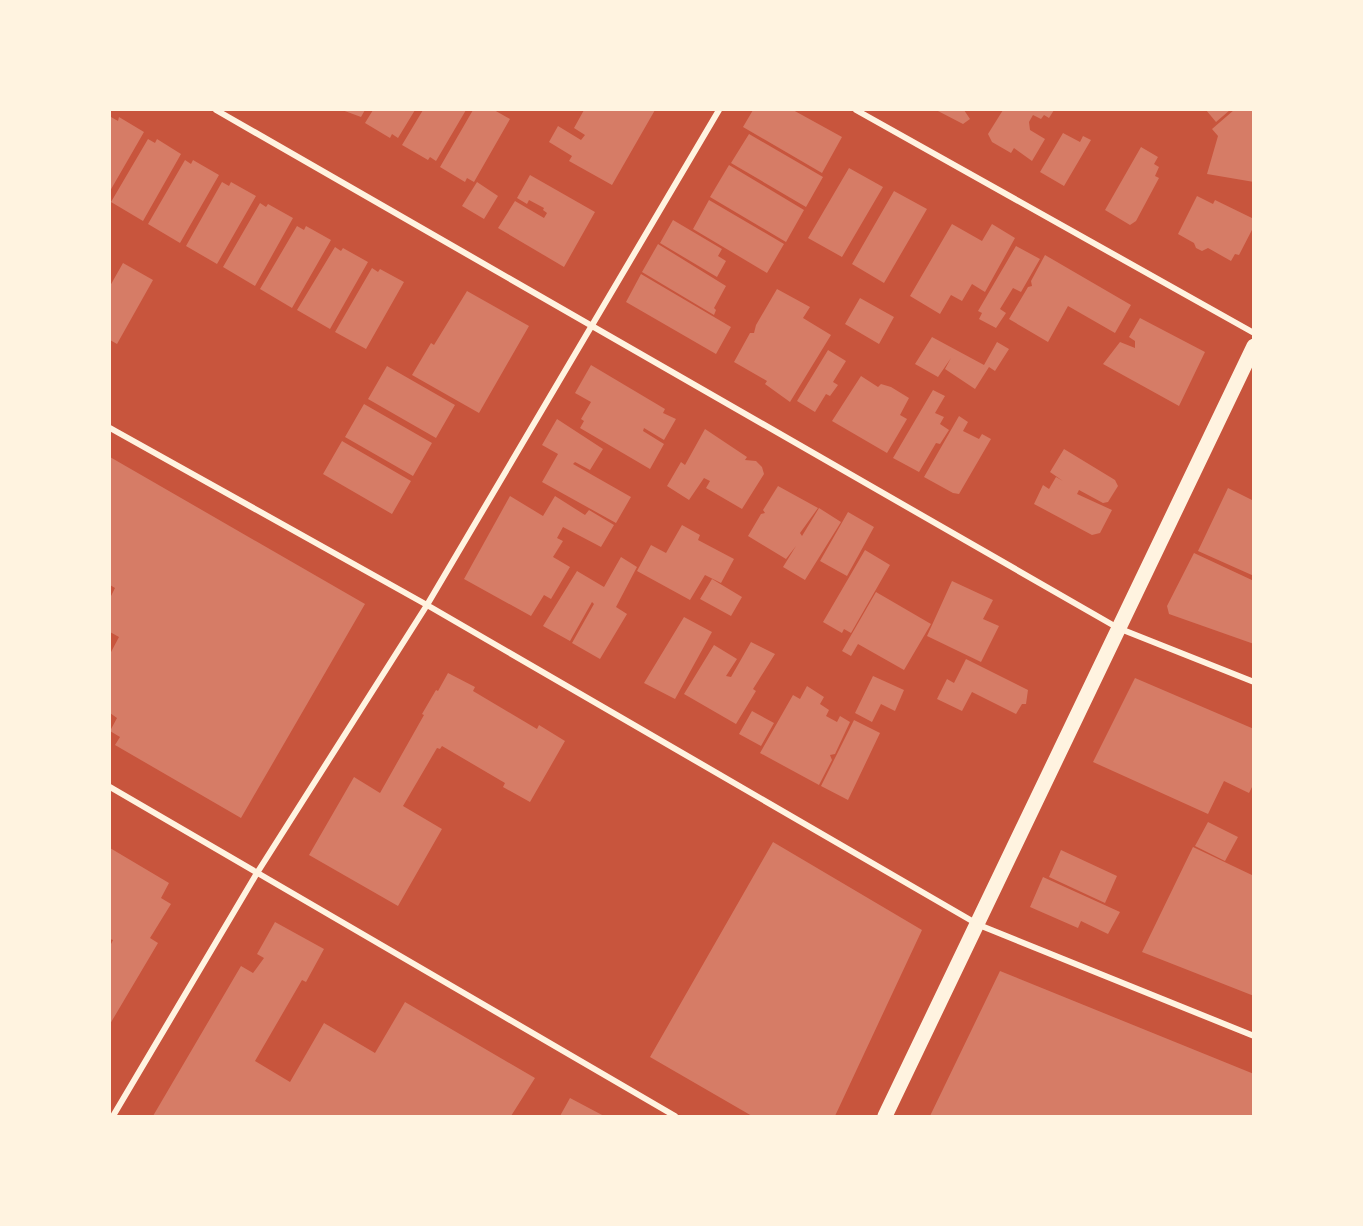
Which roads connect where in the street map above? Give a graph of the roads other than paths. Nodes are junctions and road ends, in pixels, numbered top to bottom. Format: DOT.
graph roads {
  1 [pos="216,110"];
  2 [pos="719,110"];
  3 [pos="856,110"];
  4 [pos="591,327"];
  5 [pos="1254,333"];
  6 [pos="1254,346"];
  7 [pos="110,428"];
  8 [pos="427,605"];
  9 [pos="1118,628"];
  10 [pos="1254,682"];
  11 [pos="110,787"];
  12 [pos="257,873"];
  13 [pos="979,925"];
  14 [pos="1254,1036"];
  15 [pos="113,1116"];
  16 [pos="675,1116"];
  17 [pos="885,1116"];
  1 -- 4 [label="street"];
  2 -- 4 [label="street"];
  3 -- 5 [label="street"];
  4 -- 8 [label="street"];
  4 -- 9 [label="street"];
  6 -- 9 [label="main road"];
  7 -- 8 [label="street"];
  8 -- 12 [label="street"];
  8 -- 13 [label="street"];
  9 -- 10 [label="street"];
  9 -- 13 [label="main road"];
  11 -- 12 [label="street"];
  12 -- 15 [label="street"];
  12 -- 16 [label="street"];
  13 -- 14 [label="street"];
  13 -- 17 [label="main road"];
}
